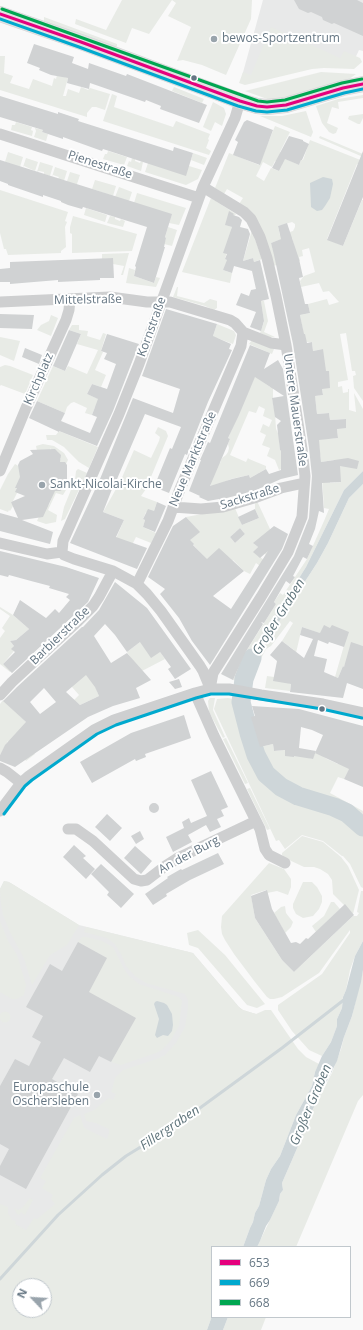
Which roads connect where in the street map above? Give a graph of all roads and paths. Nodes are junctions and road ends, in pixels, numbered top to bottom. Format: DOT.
graph roads {
  1 [pos="0,14"];
  2 [pos="363,84"];
  3 [pos="240,101"];
  4 [pos="0,134"];
  5 [pos="201,192"];
  6 [pos="70,299"];
  7 [pos="161,301"];
  8 [pos="0,302"];
  9 [pos="243,332"];
  10 [pos="286,345"];
  11 [pos="0,471"];
  12 [pos="304,483"];
  13 [pos="173,507"];
  14 [pos="0,543"];
  15 [pos="62,552"];
  16 [pos="113,572"];
  17 [pos="137,584"];
  18 [pos="212,689"];
  19 [pos="195,693"];
  20 [pos="0,695"];
  21 [pos="363,713"];
  22 [pos="0,768"];
  23 [pos="21,783"];
  24 [pos="0,811"];
  25 [pos="256,822"];
  26 [pos="68,829"];
  27 [pos="285,863"];
  1 -- 3 [label="main road"];
  2 -- 3 [label="main road"];
  3 -- 5 [label="street, Kornstraße"];
  4 -- 5 [label="street, Pienestraße"];
  5 -- 7 [label="street, Kornstraße"];
  5 -- 10 [label="street, Untere Mauerstraße"];
  6 -- 7 [label="street, Mittelstraße"];
  6 -- 8 [label="street, Mittelstraße"];
  6 -- 11 [label="street, Kirchplatz"];
  7 -- 9 [label="street, Mittelstraße"];
  7 -- 15 [label="street, Kornstraße"];
  9 -- 10 [label="street, Mittelstraße"];
  9 -- 13 [label="street, Neue Marktstraße"];
  10 -- 12 [label="street, Untere Mauerstraße"];
  12 -- 13 [label="street, Sackstraße"];
  12 -- 18 [label="street, Untere Mauerstraße"];
  13 -- 17 [label="street, Neue Marktstraße"];
  14 -- 15 [label="street"];
  15 -- 16 [label="street"];
  16 -- 17 [label="street"];
  16 -- 20 [label="street, Barbierstraße"];
  17 -- 18 [label="street"];
  18 -- 19 [label="street"];
  18 -- 21 [label="street"];
  19 -- 23 [label="street"];
  19 -- 25 [label="street"];
  22 -- 23 [label="street"];
  23 -- 24 [label="street"];
  25 -- 26 [label="street, An der Burg"];
  25 -- 27 [label="street"];
}
